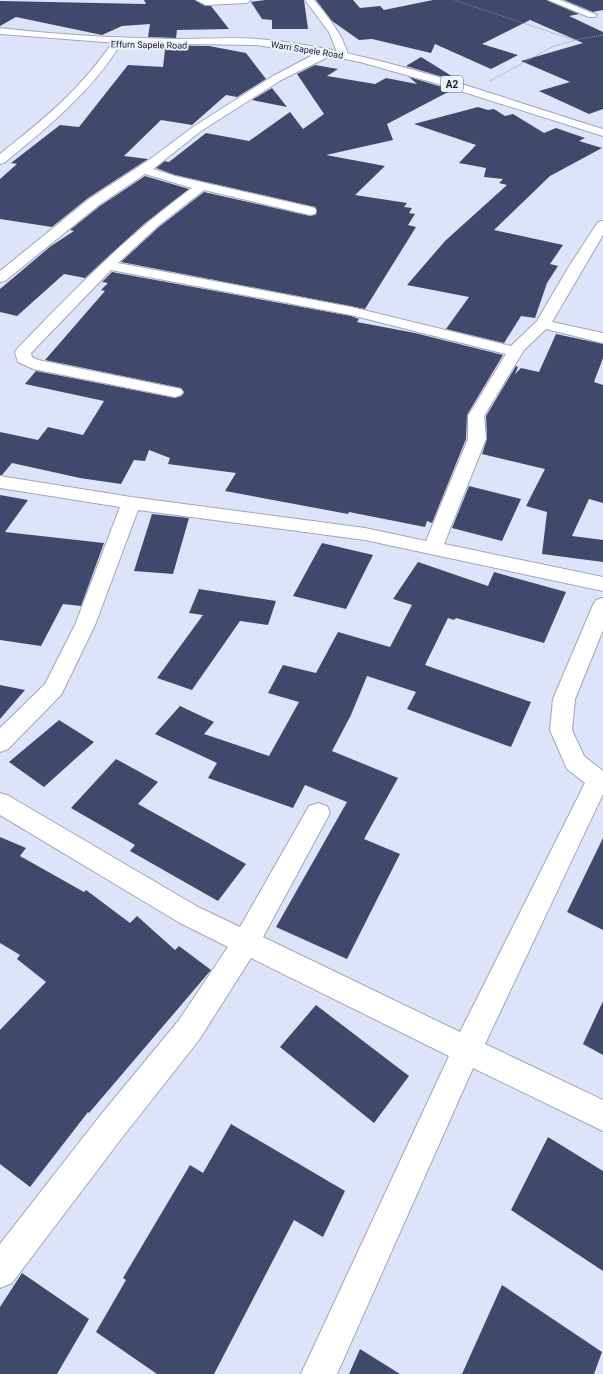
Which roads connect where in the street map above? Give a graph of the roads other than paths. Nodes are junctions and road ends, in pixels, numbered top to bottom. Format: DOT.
graph roads {
  1 [pos="200,0"];
  2 [pos="247,0"];
  3 [pos="309,0"];
  4 [pos="552,0"];
  5 [pos="592,15"];
  6 [pos="0,31"];
  7 [pos="0,37"];
  8 [pos="147,43"];
  9 [pos="115,45"];
  10 [pos="190,46"];
  11 [pos="298,47"];
  12 [pos="230,52"];
  13 [pos="330,52"];
  14 [pos="281,55"];
  15 [pos="343,55"];
  16 [pos="310,60"];
  17 [pos="603,133"];
  18 [pos="0,160"];
  19 [pos="142,169"];
  20 [pos="202,186"];
  21 [pos="310,211"];
  22 [pos="603,225"];
  23 [pos="107,265"];
  24 [pos="0,278"];
  25 [pos="543,324"];
  26 [pos="603,338"];
  27 [pos="515,352"];
  28 [pos="175,392"];
  29 [pos="0,482"];
  30 [pos="131,503"];
  31 [pos="433,548"];
  32 [pos="603,584"];
  33 [pos="603,605"];
  34 [pos="0,743"];
  35 [pos="600,782"];
  36 [pos="0,803"];
  37 [pos="318,814"];
  38 [pos="246,942"];
  39 [pos="467,1050"];
  40 [pos="603,1116"];
  41 [pos="0,1271"];
  42 [pos="319,1374"];
  1 -- 2 [label="main road"];
  3 -- 15 [label="main road"];
  4 -- 5 [label="main road"];
  6 -- 8 [label="main road, Warri Sapele Road / A2"];
  7 -- 9 [label="main road, Effurn Sapele Road / A2"];
  8 -- 9 [label="main road, Effurn Sapele Road / A2"];
  8 -- 10 [label="main road, Effurn Sapele Road / A2"];
  8 -- 11 [label="main road, Warri Sapele Road / A2"];
  9 -- 18 [label="main road"];
  10 -- 11 [label="main road, Effurn Sapele Road / A2"];
  10 -- 12 [label="main road"];
  11 -- 13 [label="main road, Warri Sapele Road / A2"];
  13 -- 15 [label="main road, Warri Sapele Road / A2"];
  13 -- 16 [label="main road"];
  14 -- 16 [label="main road"];
  15 -- 17 [label="main road, Warri Sapele Road / A2"];
  16 -- 19 [label="main road"];
  19 -- 20 [label="main road"];
  19 -- 24 [label="main road"];
  20 -- 21 [label="main road"];
  20 -- 23 [label="main road"];
  22 -- 25 [label="main road"];
  23 -- 27 [label="main road"];
  23 -- 28 [label="main road"];
  25 -- 26 [label="main road"];
  25 -- 27 [label="main road"];
  27 -- 31 [label="main road"];
  29 -- 30 [label="main road"];
  30 -- 31 [label="main road"];
  30 -- 34 [label="main road"];
  31 -- 32 [label="main road"];
  33 -- 35 [label="main road"];
  35 -- 39 [label="main road"];
  36 -- 38 [label="main road"];
  37 -- 38 [label="main road"];
  38 -- 39 [label="main road"];
  38 -- 41 [label="main road"];
  39 -- 40 [label="main road"];
  39 -- 42 [label="main road"];
}
